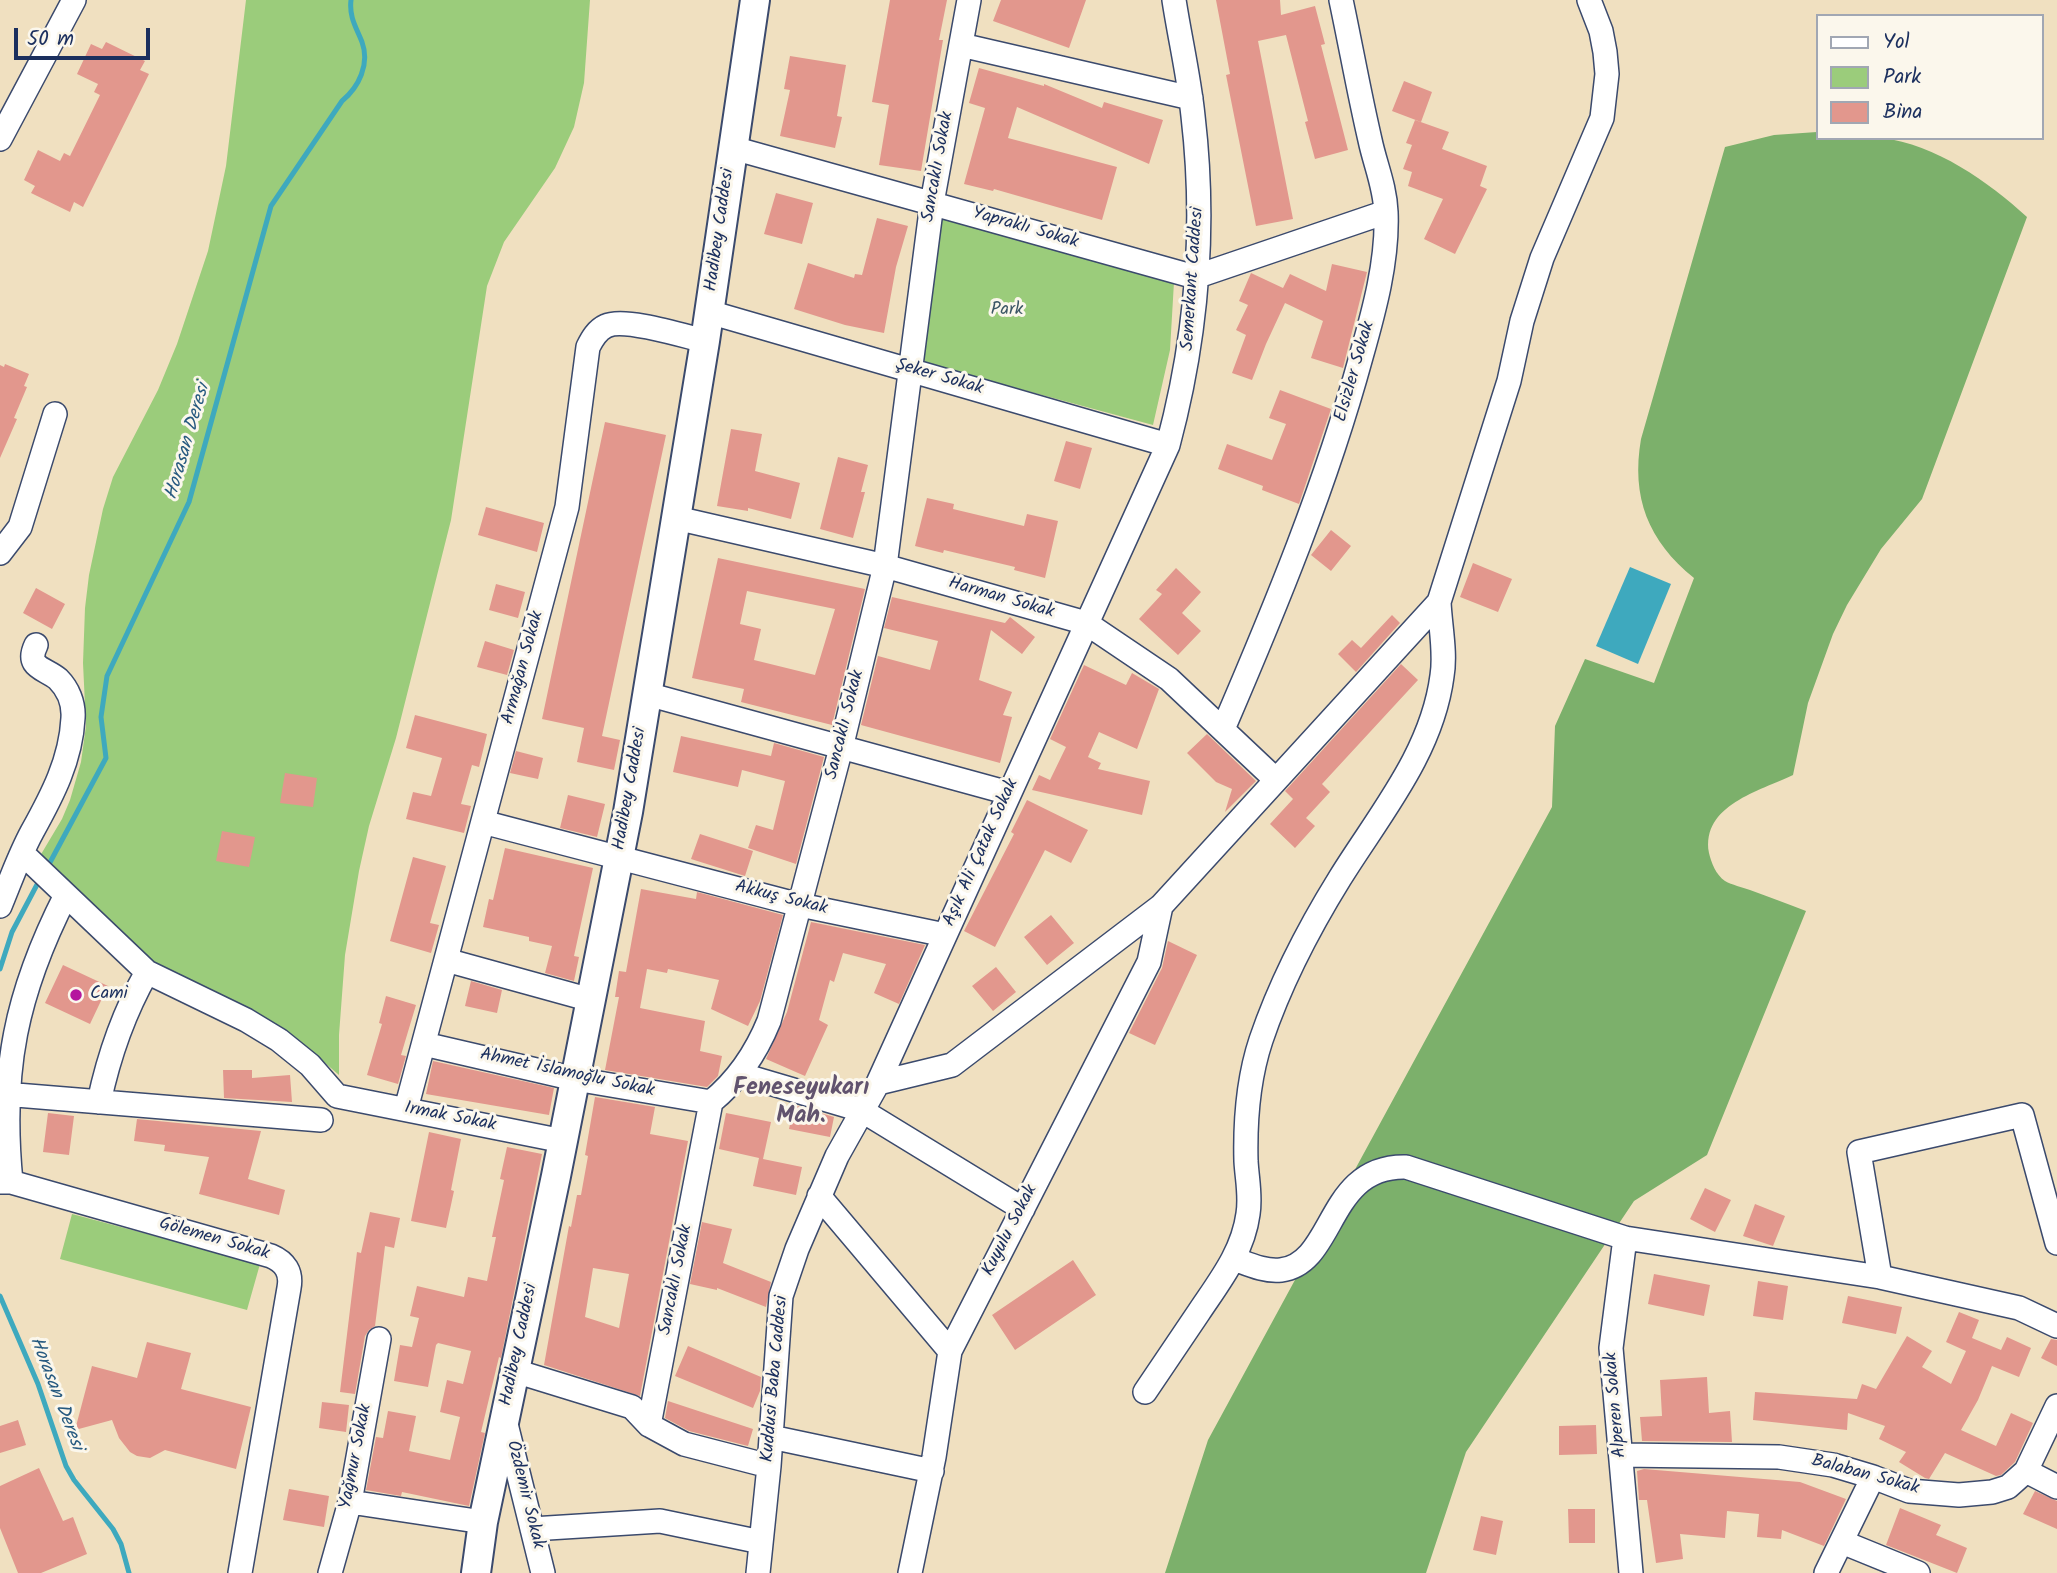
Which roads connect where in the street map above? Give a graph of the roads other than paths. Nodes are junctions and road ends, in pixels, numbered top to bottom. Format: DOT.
graph roads {
  1 [pos="74,0"];
  2 [pos="755,0"];
  3 [pos="969,0"];
  4 [pos="1174,0"];
  5 [pos="1341,0"];
  6 [pos="1589,0"];
  7 [pos="961,45"];
  8 [pos="1191,98"];
  9 [pos="0,139"];
  10 [pos="733,148"];
  11 [pos="932,203"];
  12 [pos="1386,212"];
  13 [pos="1195,277"];
  14 [pos="709,312"];
  15 [pos="705,341"];
  16 [pos="912,371"];
  17 [pos="55,414"];
  18 [pos="1168,445"];
  19 [pos="676,518"];
  20 [pos="0,553"];
  21 [pos="885,566"];
  22 [pos="1439,602"];
  23 [pos="1086,623"];
  24 [pos="36,645"];
  25 [pos="647,694"];
  26 [pos="1223,729"];
  27 [pos="841,748"];
  28 [pos="1275,779"];
  29 [pos="1009,793"];
  30 [pos="483,822"];
  31 [pos="22,853"];
  32 [pos="619,858"];
  33 [pos="66,895"];
  34 [pos="800,905"];
  35 [pos="1161,905"];
  36 [pos="0,906"];
  37 [pos="945,935"];
  38 [pos="446,960"];
  39 [pos="147,972"];
  40 [pos="591,1000"];
  41 [pos="424,1044"];
  42 [pos="739,1074"];
  43 [pos="575,1079"];
  44 [pos="878,1083"];
  45 [pos="4,1094"];
  46 [pos="99,1102"];
  47 [pos="711,1102"];
  48 [pos="406,1109"];
  49 [pos="861,1110"];
  50 [pos="321,1120"];
  51 [pos="563,1141"];
  52 [pos="5,1182"];
  53 [pos="819,1196"];
  54 [pos="1023,1209"];
  55 [pos="1625,1238"];
  56 [pos="2057,1243"];
  57 [pos="1234,1259"];
  58 [pos="1880,1277"];
  59 [pos="2057,1326"];
  60 [pos="379,1339"];
  61 [pos="950,1351"];
  62 [pos="514,1371"];
  63 [pos="1145,1392"];
  64 [pos="2057,1406"];
  65 [pos="505,1417"];
  66 [pos="649,1425"];
  67 [pos="771,1437"];
  68 [pos="1621,1455"];
  69 [pos="769,1466"];
  70 [pos="932,1471"];
  71 [pos="2026,1471"];
  72 [pos="1873,1477"];
  73 [pos="2057,1487"];
  74 [pos="350,1502"];
  75 [pos="483,1522"];
  76 [pos="532,1529"];
  77 [pos="761,1542"];
  78 [pos="1842,1542"];
  79 [pos="240,1573"];
  80 [pos="330,1573"];
  81 [pos="476,1573"];
  82 [pos="543,1573"];
  83 [pos="758,1573"];
  84 [pos="911,1573"];
  85 [pos="1632,1573"];
  86 [pos="1826,1573"];
  87 [pos="1918,1573"];
  1 -- 9 [label="street"];
  2 -- 10 [label="main road, Hadibey Caddesi"];
  3 -- 7 [label="street, Sancaklı Sokak"];
  4 -- 8 [label="street, Semerkant Caddesi"];
  5 -- 12 [label="street, Elsizler Sokak"];
  6 -- 22 [label="street"];
  7 -- 8 [label="street"];
  7 -- 11 [label="street, Sancaklı Sokak"];
  8 -- 13 [label="street, Semerkant Caddesi"];
  10 -- 11 [label="street, Yapraklı Sokak"];
  10 -- 14 [label="main road, Hadibey Caddesi"];
  11 -- 13 [label="street, Yapraklı Sokak"];
  11 -- 16 [label="street, Sancaklı Sokak"];
  12 -- 13 [label="street"];
  12 -- 26 [label="street, Elsizler Sokak"];
  13 -- 18 [label="street, Semerkant Caddesi"];
  14 -- 15 [label="main road, Hadibey Caddesi"];
  14 -- 16 [label="street, Şeker Sokak"];
  15 -- 19 [label="main road, Hadibey Caddesi"];
  15 -- 30 [label="street, Armağan Sokak"];
  16 -- 18 [label="street, Şeker Sokak"];
  16 -- 21 [label="street, Sancaklı Sokak"];
  17 -- 20 [label="street"];
  18 -- 23 [label="street, Semerkant Caddesi"];
  19 -- 21 [label="street, Harman Sokak"];
  19 -- 25 [label="main road, Hadibey Caddesi"];
  21 -- 23 [label="street, Harman Sokak"];
  21 -- 27 [label="street, Sancaklı Sokak"];
  22 -- 28 [label="street"];
  22 -- 57 [label="street"];
  23 -- 26 [label="street, Harman Sokak"];
  23 -- 29 [label="street, Aşık Ali Çatak Sokak"];
  24 -- 31 [label="street"];
  25 -- 27 [label="street"];
  25 -- 32 [label="main road, Hadibey Caddesi"];
  26 -- 28 [label="street, Harman Sokak"];
  27 -- 29 [label="street"];
  27 -- 34 [label="street, Sancaklı Sokak"];
  28 -- 35 [label="street"];
  29 -- 37 [label="street, Aşık Ali Çatak Sokak"];
  30 -- 32 [label="street, Akkuş Sokak"];
  30 -- 38 [label="street, Armağan Sokak"];
  31 -- 33 [label="street"];
  31 -- 36 [label="street"];
  32 -- 34 [label="street, Akkuş Sokak"];
  32 -- 40 [label="main road, Hadibey Caddesi"];
  33 -- 39 [label="street"];
  33 -- 45 [label="street"];
  34 -- 37 [label="street, Akkuş Sokak"];
  34 -- 42 [label="street, Sancaklı Sokak"];
  35 -- 44 [label="street"];
  35 -- 54 [label="street, Kuyulu Sokak"];
  37 -- 44 [label="street, Aşık Ali Çatak Sokak"];
  38 -- 40 [label="street"];
  38 -- 41 [label="street, Armağan Sokak"];
  39 -- 46 [label="street"];
  39 -- 48 [label="street, Irmak Sokak"];
  40 -- 43 [label="main road, Hadibey Caddesi"];
  41 -- 43 [label="street, Ahmet İslamoğlu Sokak"];
  41 -- 48 [label="street, Armağan Sokak"];
  42 -- 47 [label="street, Sancaklı Sokak"];
  42 -- 49 [label="street"];
  43 -- 47 [label="street, Ahmet İslamoğlu Sokak"];
  43 -- 51 [label="main road, Hadibey Caddesi"];
  44 -- 49 [label="street, Kuddusi Baba Caddesi"];
  45 -- 46 [label="street"];
  45 -- 52 [label="street"];
  46 -- 50 [label="street"];
  47 -- 66 [label="street, Sancaklı Sokak"];
  48 -- 51 [label="street, Irmak Sokak"];
  49 -- 53 [label="street, Kuddusi Baba Caddesi"];
  49 -- 54 [label="street"];
  51 -- 62 [label="main road, Hadibey Caddesi"];
  52 -- 79 [label="street, Gölemen Sokak"];
  53 -- 61 [label="street"];
  53 -- 67 [label="street, Kuddusi Baba Caddesi"];
  54 -- 61 [label="street, Kuyulu Sokak"];
  55 -- 57 [label="street"];
  55 -- 58 [label="street"];
  55 -- 68 [label="street, Alperen Sokak"];
  56 -- 58 [label="street"];
  57 -- 63 [label="street"];
  58 -- 59 [label="street"];
  60 -- 74 [label="street, Yağmur Sokak"];
  61 -- 70 [label="street, Kuyulu Sokak"];
  62 -- 65 [label="main road, Hadibey Caddesi"];
  62 -- 66 [label="street"];
  64 -- 71 [label="street"];
  65 -- 75 [label="main road, Hadibey Caddesi"];
  65 -- 76 [label="street, Özdemir Sokak"];
  66 -- 69 [label="street"];
  67 -- 69 [label="street, Kuddusi Baba Caddesi"];
  67 -- 70 [label="street"];
  68 -- 72 [label="street, Balaban Sokak"];
  68 -- 85 [label="street, Alperen Sokak"];
  69 -- 77 [label="street, Kuddusi Baba Caddesi"];
  70 -- 84 [label="street, Kuyulu Sokak"];
  71 -- 72 [label="street, Balaban Sokak"];
  71 -- 73 [label="street"];
  72 -- 78 [label="street"];
  74 -- 75 [label="street"];
  74 -- 80 [label="street, Yağmur Sokak"];
  75 -- 81 [label="main road, Hadibey Caddesi"];
  76 -- 77 [label="street"];
  76 -- 82 [label="street, Özdemir Sokak"];
  77 -- 83 [label="street, Kuddusi Baba Caddesi"];
  78 -- 86 [label="street"];
  78 -- 87 [label="street"];
}
